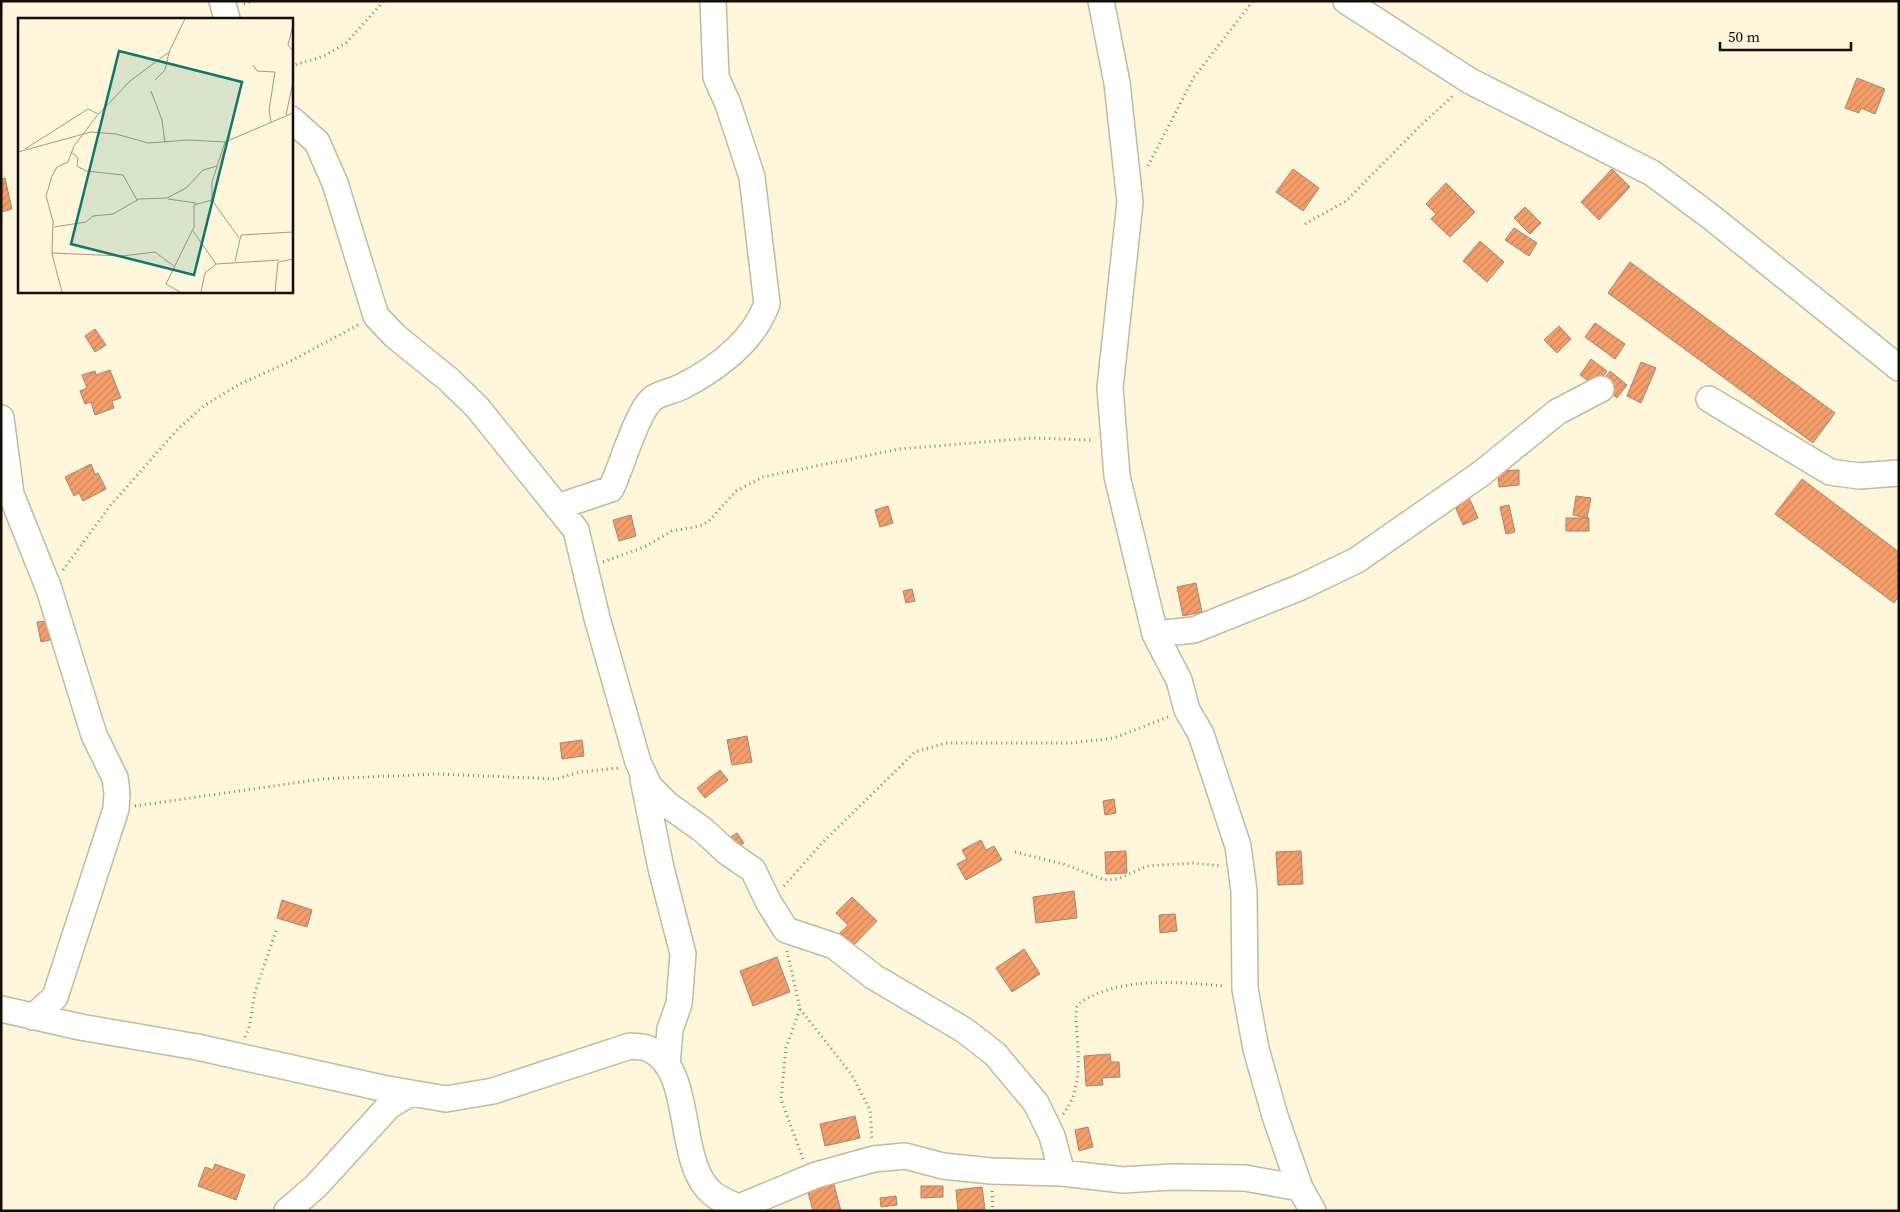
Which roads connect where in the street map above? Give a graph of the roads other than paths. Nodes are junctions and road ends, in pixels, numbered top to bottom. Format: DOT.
graph roads {
  1 [pos="222,1"];
  2 [pos="713,1"];
  3 [pos="1101,1"];
  4 [pos="1346,1"];
  5 [pos="227,18"];
  6 [pos="292,120"];
  7 [pos="1899,368"];
  8 [pos="1601,389"];
  9 [pos="1709,399"];
  10 [pos="1,418"];
  11 [pos="1899,473"];
  12 [pos="557,507"];
  13 [pos="1155,634"];
  14 [pos="640,769"];
  15 [pos="1,1009"];
  16 [pos="33,1017"];
  17 [pos="667,1065"];
  18 [pos="411,1093"];
  19 [pos="1062,1174"];
  20 [pos="1300,1188"];
  21 [pos="733,1209"];
  22 [pos="287,1211"];
  23 [pos="1313,1211"];
  1 -- 5 [label="street"];
  2 -- 12 [label="street"];
  3 -- 13 [label="street"];
  4 -- 7 [label="street"];
  6 -- 12 [label="street"];
  8 -- 13 [label="street"];
  9 -- 11 [label="street"];
  10 -- 16 [label="street"];
  12 -- 14 [label="street"];
  13 -- 20 [label="street"];
  14 -- 17 [label="street"];
  14 -- 19 [label="street"];
  15 -- 16 [label="street"];
  16 -- 18 [label="street"];
  17 -- 18 [label="street"];
  17 -- 21 [label="street"];
  18 -- 22 [label="street"];
  19 -- 20 [label="street"];
  19 -- 21 [label="street"];
  20 -- 23 [label="street"];
}
